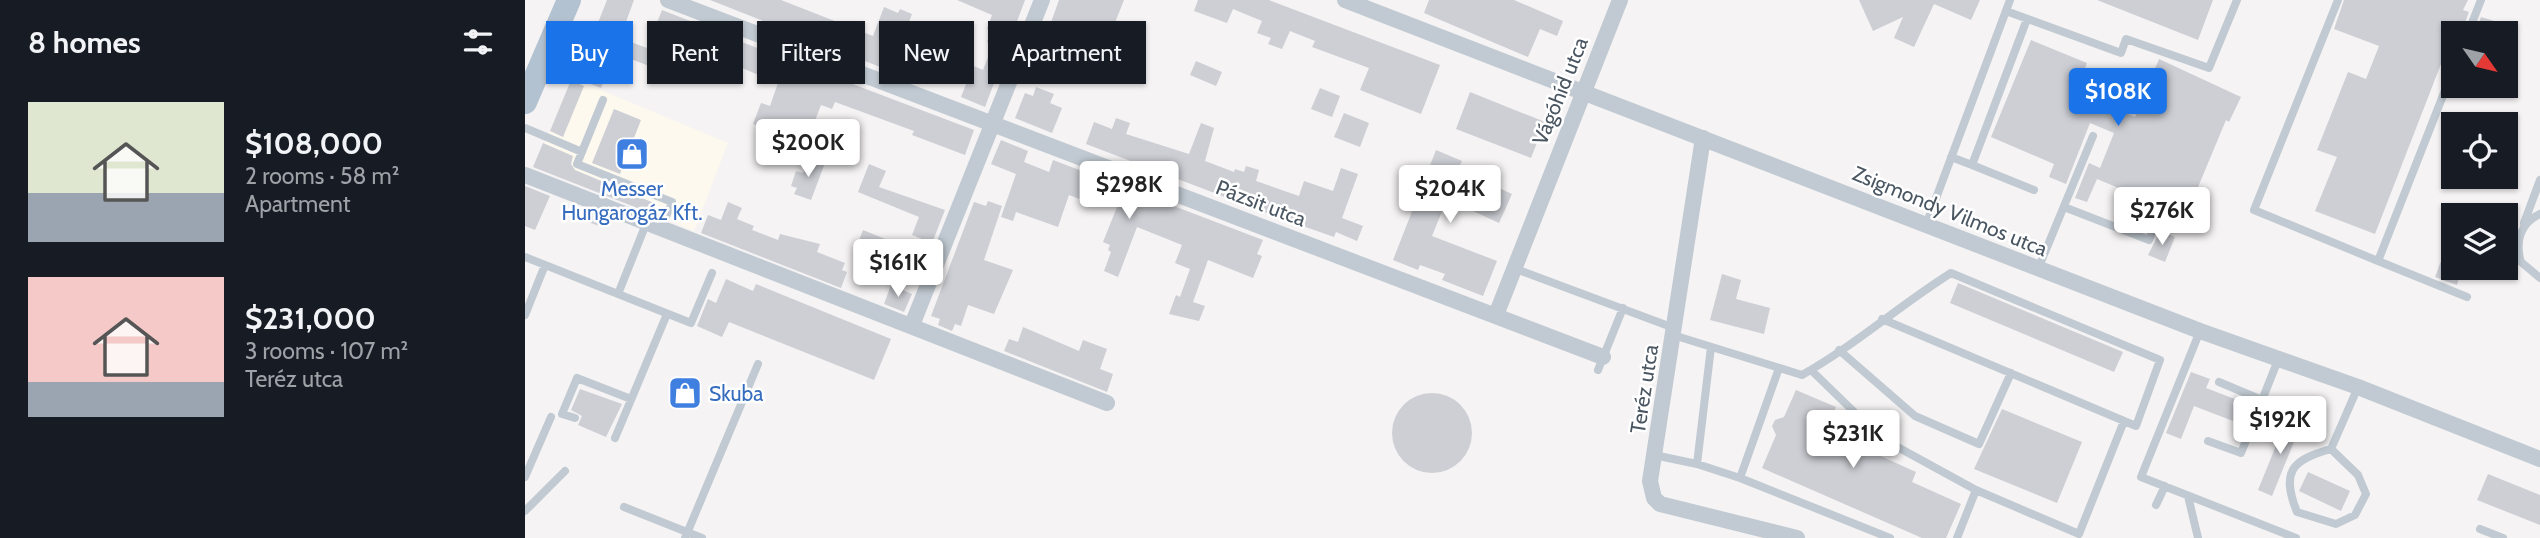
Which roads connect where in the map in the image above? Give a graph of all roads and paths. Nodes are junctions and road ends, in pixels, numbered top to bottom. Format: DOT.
graph roads {
  1 [pos="569,0"];
  2 [pos="668,0"];
  3 [pos="1042,0"];
  4 [pos="1345,0"];
  5 [pos="1620,0"];
  6 [pos="2010,0"];
  7 [pos="2237,0"];
  8 [pos="2338,0"];
  9 [pos="2481,0"];
  10 [pos="2006,11"];
  11 [pos="2027,19"];
  12 [pos="2473,21"];
  13 [pos="1582,93"];
  14 [pos="2442,98"];
  15 [pos="603,100"];
  16 [pos="525,102"];
  17 [pos="992,123"];
  18 [pos="525,128"];
  19 [pos="2093,136"];
  20 [pos="1703,138"];
  21 [pos="582,152"];
  22 [pos="1951,157"];
  23 [pos="1972,165"];
  24 [pos="525,175"];
  25 [pos="2540,180"];
  26 [pos="2034,190"];
  27 [pos="2064,207"];
  28 [pos="2540,214"];
  29 [pos="2159,216"];
  30 [pos="1926,225"];
  31 [pos="653,227"];
  32 [pos="2521,231"];
  33 [pos="525,257"];
  34 [pos="2378,261"];
  35 [pos="545,265"];
  36 [pos="1513,268"];
  37 [pos="2038,269"];
  38 [pos="712,273"];
  39 [pos="2540,278"];
  40 [pos="618,294"];
  41 [pos="2467,297"];
  42 [pos="1623,308"];
  43 [pos="667,314"];
  44 [pos="525,315"];
  45 [pos="1496,315"];
  46 [pos="1882,319"];
  47 [pos="912,325"];
  48 [pos="2200,331"];
  49 [pos="1674,332"];
  50 [pos="1711,347"];
  51 [pos="1839,350"];
  52 [pos="2278,360"];
  53 [pos="1600,364"];
  54 [pos="758,365"];
  55 [pos="1779,368"];
  56 [pos="1811,370"];
  57 [pos="2011,373"];
  58 [pos="2219,382"];
  59 [pos="2358,387"];
  60 [pos="631,399"];
  61 [pos="2262,401"];
  62 [pos="1107,403"];
  63 [pos="551,417"];
  64 [pos="575,418"];
  65 [pos="2124,421"];
  66 [pos="615,438"];
  67 [pos="2208,441"];
  68 [pos="2331,449"];
  69 [pos="1654,456"];
  70 [pos="2540,459"];
  71 [pos="1697,464"];
  72 [pos="565,471"];
  73 [pos="525,477"];
  74 [pos="1740,478"];
  75 [pos="2165,486"];
  76 [pos="1976,490"];
  77 [pos="2188,496"];
  78 [pos="2156,505"];
  79 [pos="624,507"];
  80 [pos="525,511"];
  81 [pos="2480,529"];
  82 [pos="686,535"];
  83 [pos="2079,536"];
  84 [pos="702,538"];
  85 [pos="1797,538"];
  86 [pos="1890,538"];
  87 [pos="1957,538"];
  88 [pos="2198,538"];
  89 [pos="2296,538"];
  90 [pos="2503,538"];
  1 -- 16 [label="main road"];
  2 -- 17 [label="street, Pázsit utca"];
  3 -- 17 [label="street"];
  4 -- 13 [label="street, Zsigmondy Vilmos utca"];
  5 -- 13 [label="street, Vágóhíd utca"];
  6 -- 10 [label="lane"];
  7 -- 11 [label="lane"];
  8 -- 34 [label="lane"];
  9 -- 12 [label="lane"];
  10 -- 11 [label="lane"];
  10 -- 22 [label="lane"];
  11 -- 23 [label="lane"];
  13 -- 20 [label="street, Zsigmondy Vilmos utca"];
  13 -- 36 [label="street, Vágóhíd utca"];
  14 -- 34 [label="lane"];
  15 -- 21 [label="lane"];
  17 -- 45 [label="street, Pázsit utca"];
  17 -- 47 [label="street"];
  18 -- 21 [label="lane"];
  19 -- 27 [label="lane"];
  20 -- 30 [label="street, Zsigmondy Vilmos utca"];
  20 -- 49 [label="street, Teréz utca"];
  21 -- 31 [label="lane"];
  22 -- 23 [label="lane"];
  22 -- 30 [label="lane"];
  23 -- 26 [label="lane"];
  24 -- 31 [label="street"];
  25 -- 32 [label="lane"];
  27 -- 29 [label="lane"];
  27 -- 37 [label="lane"];
  28 -- 32 [label="lane"];
  30 -- 37 [label="street, Zsigmondy Vilmos utca"];
  31 -- 40 [label="lane"];
  31 -- 47 [label="street"];
  32 -- 39 [label="lane"];
  33 -- 35 [label="lane"];
  34 -- 41 [label="lane"];
  35 -- 40 [label="lane"];
  35 -- 44 [label="lane"];
  36 -- 42 [label="lane"];
  36 -- 45 [label="street, Vágóhíd utca"];
  37 -- 48 [label="street, Zsigmondy Vilmos utca"];
  38 -- 43 [label="lane"];
  40 -- 43 [label="lane"];
  42 -- 49 [label="lane"];
  42 -- 53 [label="lane"];
  43 -- 60 [label="lane"];
  45 -- 53 [label="street, Pázsit utca"];
  46 -- 51 [label="lane"];
  46 -- 57 [label="lane"];
  46 -- 65 [label="lane"];
  47 -- 62 [label="street"];
  48 -- 52 [label="street, Zsigmondy Vilmos utca"];
  48 -- 75 [label="lane"];
  49 -- 50 [label="lane"];
  49 -- 69 [label="street, Teréz utca"];
  50 -- 55 [label="lane"];
  50 -- 71 [label="lane"];
  51 -- 56 [label="lane"];
  51 -- 57 [label="lane"];
  52 -- 59 [label="street, Zsigmondy Vilmos utca"];
  52 -- 61 [label="lane"];
  54 -- 82 [label="lane"];
  55 -- 56 [label="lane"];
  55 -- 74 [label="lane"];
  56 -- 76 [label="lane"];
  57 -- 65 [label="lane"];
  58 -- 61 [label="lane"];
  59 -- 68 [label="lane"];
  59 -- 70 [label="street, Zsigmondy Vilmos utca"];
  60 -- 64 [label="lane"];
  60 -- 66 [label="lane"];
  61 -- 67 [label="lane"];
  63 -- 73 [label="lane"];
  65 -- 83 [label="lane"];
  68 -- 68 [label="lane"];
  69 -- 71 [label="lane"];
  69 -- 85 [label="street, Teréz utca"];
  71 -- 74 [label="lane"];
  72 -- 80 [label="lane"];
  74 -- 86 [label="lane"];
  75 -- 77 [label="lane"];
  75 -- 78 [label="lane"];
  76 -- 83 [label="lane"];
  76 -- 87 [label="lane"];
  77 -- 88 [label="lane"];
  77 -- 89 [label="lane"];
  79 -- 82 [label="lane"];
  81 -- 90 [label="lane"];
  82 -- 84 [label="lane"];
}
